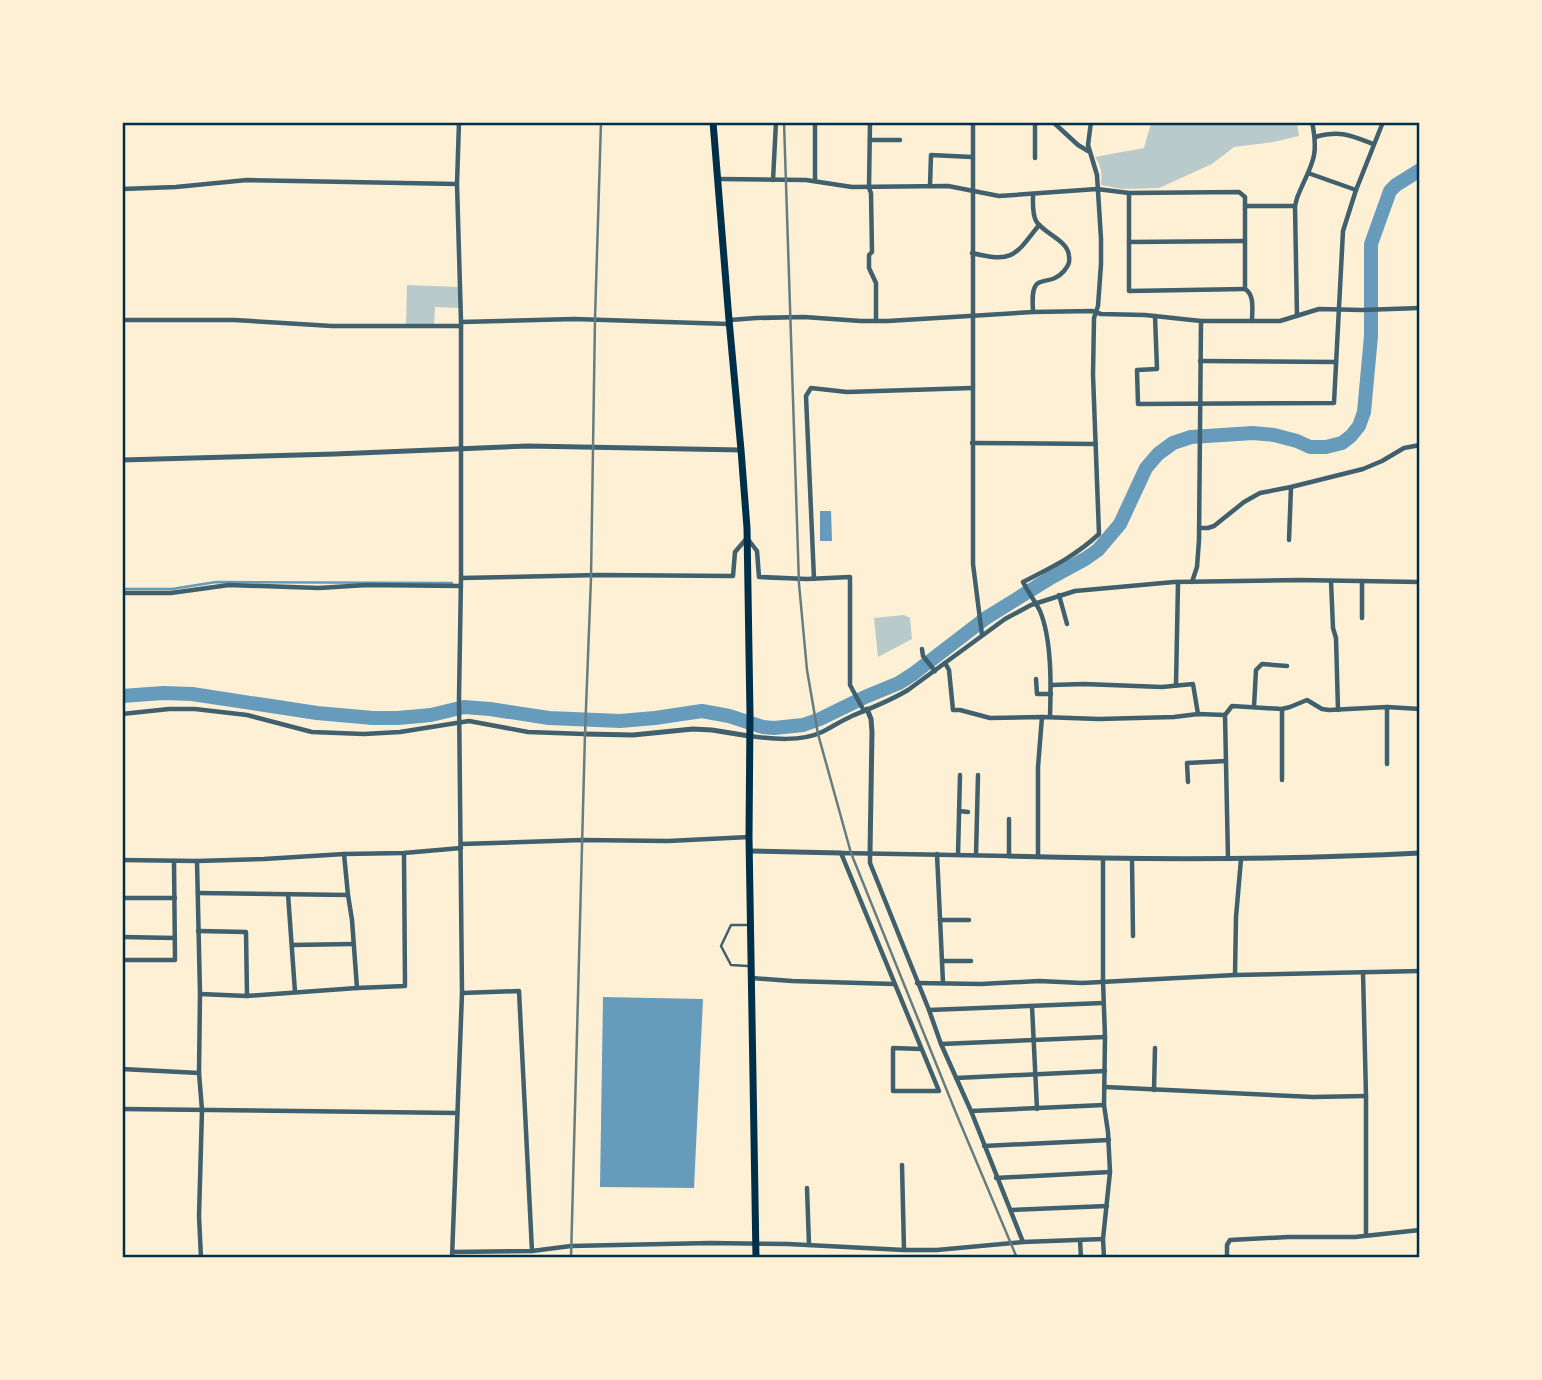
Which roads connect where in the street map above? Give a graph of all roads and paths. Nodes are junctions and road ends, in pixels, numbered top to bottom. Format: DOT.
graph roads {
  1 [pos="459,122"];
  2 [pos="713,122"];
  3 [pos="776,122"];
  4 [pos="815,122"];
  5 [pos="870,122"];
  6 [pos="972,122"];
  7 [pos="1035,122"];
  8 [pos="1052,122"];
  9 [pos="1091,122"];
  10 [pos="1312,122"];
  11 [pos="1383,122"];
  12 [pos="1315,137"];
  13 [pos="870,140"];
  14 [pos="900,141"];
  15 [pos="1373,144"];
  16 [pos="1089,151"];
  17 [pos="972,157"];
  18 [pos="1035,158"];
  19 [pos="1308,173"];
  20 [pos="718,179"];
  21 [pos="773,180"];
  22 [pos="815,181"];
  23 [pos="457,184"];
  24 [pos="930,186"];
  25 [pos="869,188"];
  26 [pos="122,189"];
  27 [pos="1097,189"];
  28 [pos="1356,191"];
  29 [pos="972,192"];
  30 [pos="1129,193"];
  31 [pos="1033,194"];
  32 [pos="1245,206"];
  33 [pos="1295,206"];
  34 [pos="1039,225"];
  35 [pos="1245,241"];
  36 [pos="1129,242"];
  37 [pos="972,253"];
  38 [pos="1245,289"];
  39 [pos="1419,308"];
  40 [pos="1338,309"];
  41 [pos="1033,312"];
  42 [pos="1096,312"];
  43 [pos="972,316"];
  44 [pos="1155,316"];
  45 [pos="1297,316"];
  46 [pos="122,320"];
  47 [pos="876,321"];
  48 [pos="1201,321"];
  49 [pos="1252,321"];
  50 [pos="729,322"];
  51 [pos="461,324"];
  52 [pos="1200,361"];
  53 [pos="1336,362"];
  54 [pos="972,388"];
  55 [pos="1199,403"];
  56 [pos="972,443"];
  57 [pos="1096,444"];
  58 [pos="1419,445"];
  59 [pos="461,449"];
  60 [pos="741,450"];
  61 [pos="122,460"];
  62 [pos="1292,487"];
  63 [pos="1199,528"];
  64 [pos="747,538"];
  65 [pos="1289,540"];
  66 [pos="461,578"];
  67 [pos="814,579"];
  68 [pos="1331,581"];
  69 [pos="1362,581"];
  70 [pos="1178,582"];
  71 [pos="1192,582"];
  72 [pos="1419,582"];
  73 [pos="461,586"];
  74 [pos="122,593"];
  75 [pos="1059,595"];
  76 [pos="1034,601"];
  77 [pos="1362,618"];
  78 [pos="1067,624"];
  79 [pos="982,632"];
  80 [pos="922,649"];
  81 [pos="945,663"];
  82 [pos="1287,666"];
  83 [pos="933,670"];
  84 [pos="1036,679"];
  85 [pos="1051,685"];
  86 [pos="1176,685"];
  87 [pos="1051,694"];
  88 [pos="1254,707"];
  89 [pos="1387,708"];
  90 [pos="864,709"];
  91 [pos="1282,709"];
  92 [pos="1419,709"];
  93 [pos="1338,710"];
  94 [pos="122,714"];
  95 [pos="1198,714"];
  96 [pos="1225,715"];
  97 [pos="1042,717"];
  98 [pos="1050,718"];
  99 [pos="459,720"];
  100 [pos="749,733"];
  101 [pos="584,734"];
  102 [pos="1226,761"];
  103 [pos="1387,764"];
  104 [pos="960,775"];
  105 [pos="978,775"];
  106 [pos="1282,780"];
  107 [pos="952,781"];
  108 [pos="960,782"];
  109 [pos="1188,782"];
  110 [pos="959,811"];
  111 [pos="968,811"];
  112 [pos="1009,819"];
  113 [pos="749,837"];
  114 [pos="461,846"];
  115 [pos="749,851"];
  116 [pos="404,853"];
  117 [pos="841,853"];
  118 [pos="870,853"];
  119 [pos="1419,853"];
  120 [pos="937,854"];
  121 [pos="344,855"];
  122 [pos="958,855"];
  123 [pos="976,855"];
  124 [pos="1009,856"];
  125 [pos="1038,857"];
  126 [pos="1103,859"];
  127 [pos="1132,859"];
  128 [pos="1228,859"];
  129 [pos="1241,859"];
  130 [pos="122,860"];
  131 [pos="174,861"];
  132 [pos="197,861"];
  133 [pos="198,893"];
  134 [pos="288,894"];
  135 [pos="348,895"];
  136 [pos="122,898"];
  137 [pos="175,898"];
  138 [pos="940,920"];
  139 [pos="969,920"];
  140 [pos="750,925"];
  141 [pos="198,931"];
  142 [pos="1133,936"];
  143 [pos="122,937"];
  144 [pos="175,937"];
  145 [pos="354,944"];
  146 [pos="292,945"];
  147 [pos="122,960"];
  148 [pos="942,961"];
  149 [pos="971,961"];
  150 [pos="751,967"];
  151 [pos="1419,971"];
  152 [pos="1363,972"];
  153 [pos="1235,975"];
  154 [pos="751,978"];
  155 [pos="1103,981"];
  156 [pos="943,982"];
  157 [pos="918,983"];
  158 [pos="894,984"];
  159 [pos="358,988"];
  160 [pos="295,992"];
  161 [pos="462,993"];
  162 [pos="200,994"];
  163 [pos="247,996"];
  164 [pos="1103,1003"];
  165 [pos="1032,1006"];
  166 [pos="929,1010"];
  167 [pos="1105,1037"];
  168 [pos="1034,1040"];
  169 [pos="941,1044"];
  170 [pos="921,1048"];
  171 [pos="1155,1048"];
  172 [pos="122,1069"];
  173 [pos="1105,1071"];
  174 [pos="199,1073"];
  175 [pos="1035,1074"];
  176 [pos="956,1078"];
  177 [pos="1105,1087"];
  178 [pos="1154,1090"];
  179 [pos="1366,1096"];
  180 [pos="1104,1105"];
  181 [pos="1037,1108"];
  182 [pos="122,1110"];
  183 [pos="202,1110"];
  184 [pos="971,1111"];
  185 [pos="457,1113"];
  186 [pos="1109,1140"];
  187 [pos="984,1146"];
  188 [pos="902,1165"];
  189 [pos="1110,1172"];
  190 [pos="996,1178"];
  191 [pos="807,1188"];
  192 [pos="1107,1206"];
  193 [pos="1012,1210"];
  194 [pos="1419,1230"];
  195 [pos="1366,1236"];
  196 [pos="1103,1239"];
  197 [pos="1080,1240"];
  198 [pos="1023,1242"];
  199 [pos="756,1243"];
  200 [pos="809,1245"];
  201 [pos="890,1250"];
  202 [pos="904,1250"];
  203 [pos="915,1250"];
  204 [pos="937,1250"];
  205 [pos="532,1251"];
  206 [pos="452,1255"];
  207 [pos="201,1258"];
  208 [pos="756,1258"];
  209 [pos="890,1258"];
  210 [pos="915,1258"];
  211 [pos="937,1258"];
  212 [pos="1081,1258"];
  213 [pos="1104,1258"];
  214 [pos="1227,1258"];
  1 -- 23 [label="street"];
  2 -- 20 [label="highway"];
  3 -- 21 [label="street"];
  4 -- 22 [label="street"];
  5 -- 13 [label="street"];
  6 -- 17 [label="street"];
  7 -- 18 [label="street"];
  8 -- 16 [label="street"];
  9 -- 16 [label="street"];
  10 -- 12 [label="street"];
  11 -- 15 [label="street"];
  12 -- 15 [label="street"];
  12 -- 19 [label="street"];
  13 -- 14 [label="street"];
  13 -- 25 [label="street"];
  15 -- 28 [label="street"];
  16 -- 27 [label="street"];
  17 -- 24 [label="street"];
  17 -- 29 [label="street"];
  19 -- 28 [label="street"];
  19 -- 33 [label="street"];
  20 -- 21 [label="street"];
  20 -- 50 [label="highway"];
  21 -- 22 [label="street"];
  22 -- 25 [label="street"];
  23 -- 26 [label="street"];
  23 -- 51 [label="street"];
  24 -- 25 [label="street"];
  24 -- 29 [label="street"];
  25 -- 47 [label="street"];
  27 -- 30 [label="street"];
  27 -- 31 [label="street"];
  27 -- 42 [label="street"];
  28 -- 40 [label="street"];
  29 -- 31 [label="street"];
  29 -- 37 [label="street"];
  30 -- 32 [label="street"];
  30 -- 36 [label="street"];
  31 -- 34 [label="street"];
  32 -- 33 [label="street"];
  32 -- 35 [label="street"];
  33 -- 45 [label="street"];
  34 -- 37 [label="street"];
  34 -- 41 [label="street"];
  35 -- 36 [label="street"];
  35 -- 38 [label="street"];
  36 -- 38 [label="street"];
  37 -- 43 [label="street"];
  38 -- 49 [label="street"];
  39 -- 40 [label="street"];
  40 -- 45 [label="street"];
  40 -- 53 [label="street"];
  41 -- 42 [label="street"];
  41 -- 43 [label="street"];
  42 -- 44 [label="street"];
  42 -- 57 [label="street"];
  43 -- 47 [label="street"];
  43 -- 54 [label="street"];
  44 -- 48 [label="street"];
  44 -- 55 [label="street"];
  45 -- 49 [label="street"];
  46 -- 51 [label="street"];
  47 -- 50 [label="street"];
  48 -- 49 [label="street"];
  48 -- 52 [label="street"];
  50 -- 51 [label="street"];
  50 -- 60 [label="highway"];
  51 -- 59 [label="street"];
  52 -- 53 [label="street"];
  52 -- 55 [label="street"];
  53 -- 55 [label="street"];
  54 -- 56 [label="street"];
  54 -- 67 [label="street"];
  55 -- 63 [label="street"];
  56 -- 57 [label="street"];
  56 -- 79 [label="street"];
  57 -- 76 [label="street"];
  58 -- 62 [label="street"];
  59 -- 60 [label="street"];
  59 -- 61 [label="street"];
  59 -- 66 [label="street"];
  60 -- 64 [label="highway"];
  62 -- 63 [label="street"];
  62 -- 65 [label="street"];
  63 -- 71 [label="street"];
  64 -- 66 [label="street"];
  64 -- 67 [label="street"];
  64 -- 100 [label="highway"];
  66 -- 73 [label="street"];
  67 -- 90 [label="street"];
  68 -- 69 [label="street"];
  68 -- 71 [label="street"];
  68 -- 93 [label="street"];
  69 -- 72 [label="street"];
  69 -- 77 [label="street"];
  70 -- 71 [label="street"];
  70 -- 75 [label="street"];
  70 -- 86 [label="street"];
  73 -- 74 [label="street"];
  73 -- 99 [label="street"];
  75 -- 76 [label="street"];
  75 -- 78 [label="street"];
  76 -- 79 [label="street"];
  76 -- 85 [label="street"];
  79 -- 81 [label="street"];
  80 -- 83 [label="street"];
  81 -- 83 [label="street"];
  81 -- 97 [label="street"];
  82 -- 88 [label="street"];
  83 -- 90 [label="street"];
  84 -- 87 [label="street"];
  85 -- 86 [label="street"];
  85 -- 87 [label="street"];
  86 -- 95 [label="street"];
  87 -- 98 [label="street"];
  88 -- 91 [label="street"];
  88 -- 96 [label="street"];
  89 -- 92 [label="street"];
  89 -- 93 [label="street"];
  89 -- 103 [label="street"];
  90 -- 100 [label="street"];
  90 -- 118 [label="street"];
  91 -- 93 [label="street"];
  91 -- 106 [label="street"];
  94 -- 99 [label="street"];
  95 -- 96 [label="street"];
  95 -- 98 [label="street"];
  96 -- 102 [label="street"];
  97 -- 98 [label="street"];
  97 -- 125 [label="street"];
  99 -- 101 [label="street"];
  99 -- 114 [label="street"];
  100 -- 101 [label="street"];
  100 -- 113 [label="highway"];
  102 -- 109 [label="street"];
  102 -- 128 [label="street"];
  104 -- 108 [label="street"];
  105 -- 123 [label="street"];
  107 -- 108 [label="street"];
  108 -- 110 [label="street"];
  110 -- 111 [label="street"];
  110 -- 122 [label="street"];
  112 -- 124 [label="street"];
  113 -- 114 [label="street"];
  113 -- 115 [label="highway"];
  114 -- 116 [label="street"];
  114 -- 161 [label="street"];
  115 -- 117 [label="street"];
  115 -- 140 [label="highway"];
  116 -- 121 [label="street"];
  116 -- 159 [label="street"];
  117 -- 118 [label="street"];
  117 -- 158 [label="street"];
  118 -- 120 [label="street"];
  118 -- 157 [label="street"];
  119 -- 129 [label="street"];
  120 -- 122 [label="street"];
  120 -- 138 [label="street"];
  121 -- 132 [label="street"];
  121 -- 135 [label="street"];
  122 -- 123 [label="street"];
  123 -- 124 [label="street"];
  124 -- 125 [label="street"];
  125 -- 126 [label="street"];
  126 -- 127 [label="street"];
  126 -- 155 [label="street"];
  127 -- 128 [label="street"];
  127 -- 142 [label="street"];
  128 -- 129 [label="street"];
  129 -- 153 [label="street"];
  130 -- 131 [label="street"];
  131 -- 132 [label="street"];
  131 -- 137 [label="street"];
  132 -- 133 [label="street"];
  133 -- 134 [label="street"];
  133 -- 141 [label="street"];
  134 -- 135 [label="street"];
  134 -- 146 [label="street"];
  135 -- 145 [label="street"];
  136 -- 137 [label="street"];
  137 -- 144 [label="street"];
  138 -- 139 [label="street"];
  138 -- 148 [label="street"];
  140 -- 150 [label="highway"];
  140 -- 150 [label="lane"];
  141 -- 162 [label="street"];
  141 -- 163 [label="street"];
  143 -- 144 [label="street"];
  144 -- 147 [label="street"];
  145 -- 146 [label="street"];
  145 -- 159 [label="street"];
  146 -- 160 [label="street"];
  148 -- 149 [label="street"];
  148 -- 156 [label="street"];
  150 -- 154 [label="highway"];
  151 -- 152 [label="street"];
  152 -- 153 [label="street"];
  152 -- 179 [label="street"];
  153 -- 155 [label="street"];
  154 -- 158 [label="street"];
  154 -- 199 [label="highway"];
  155 -- 156 [label="street"];
  155 -- 164 [label="street"];
  156 -- 157 [label="street"];
  157 -- 166 [label="street"];
  158 -- 170 [label="street"];
  159 -- 160 [label="street"];
  160 -- 163 [label="street"];
  161 -- 185 [label="street"];
  161 -- 205 [label="street"];
  162 -- 163 [label="street"];
  162 -- 174 [label="street"];
  164 -- 165 [label="street"];
  164 -- 167 [label="street"];
  165 -- 166 [label="street"];
  165 -- 168 [label="street"];
  166 -- 169 [label="street"];
  167 -- 168 [label="street"];
  167 -- 173 [label="street"];
  168 -- 169 [label="street"];
  168 -- 175 [label="street"];
  169 -- 176 [label="street"];
  170 -- 170 [label="street"];
  171 -- 178 [label="street"];
  172 -- 174 [label="street"];
  173 -- 175 [label="street"];
  173 -- 177 [label="street"];
  174 -- 183 [label="street"];
  175 -- 176 [label="street"];
  175 -- 181 [label="street"];
  176 -- 184 [label="street"];
  177 -- 178 [label="street"];
  177 -- 180 [label="street"];
  178 -- 179 [label="street"];
  179 -- 195 [label="street"];
  180 -- 181 [label="street"];
  180 -- 186 [label="street"];
  181 -- 184 [label="street"];
  182 -- 183 [label="street"];
  183 -- 185 [label="street"];
  183 -- 207 [label="street"];
  184 -- 187 [label="street"];
  185 -- 206 [label="street"];
  186 -- 187 [label="street"];
  186 -- 189 [label="street"];
  187 -- 190 [label="street"];
  188 -- 202 [label="street"];
  189 -- 190 [label="street"];
  189 -- 192 [label="street"];
  190 -- 193 [label="street"];
  191 -- 200 [label="street"];
  192 -- 193 [label="street"];
  192 -- 196 [label="street"];
  193 -- 198 [label="street"];
  194 -- 195 [label="street"];
  195 -- 214 [label="street"];
  196 -- 197 [label="street"];
  196 -- 213 [label="street"];
  197 -- 198 [label="street"];
  197 -- 212 [label="street"];
  198 -- 204 [label="street"];
  199 -- 200 [label="street"];
  199 -- 205 [label="street"];
  199 -- 208 [label="highway"];
  200 -- 201 [label="street"];
  201 -- 202 [label="street"];
  201 -- 209 [label="street"];
  202 -- 203 [label="street"];
  203 -- 204 [label="street"];
  203 -- 210 [label="street"];
  204 -- 211 [label="street"];
  205 -- 206 [label="street"];
}
